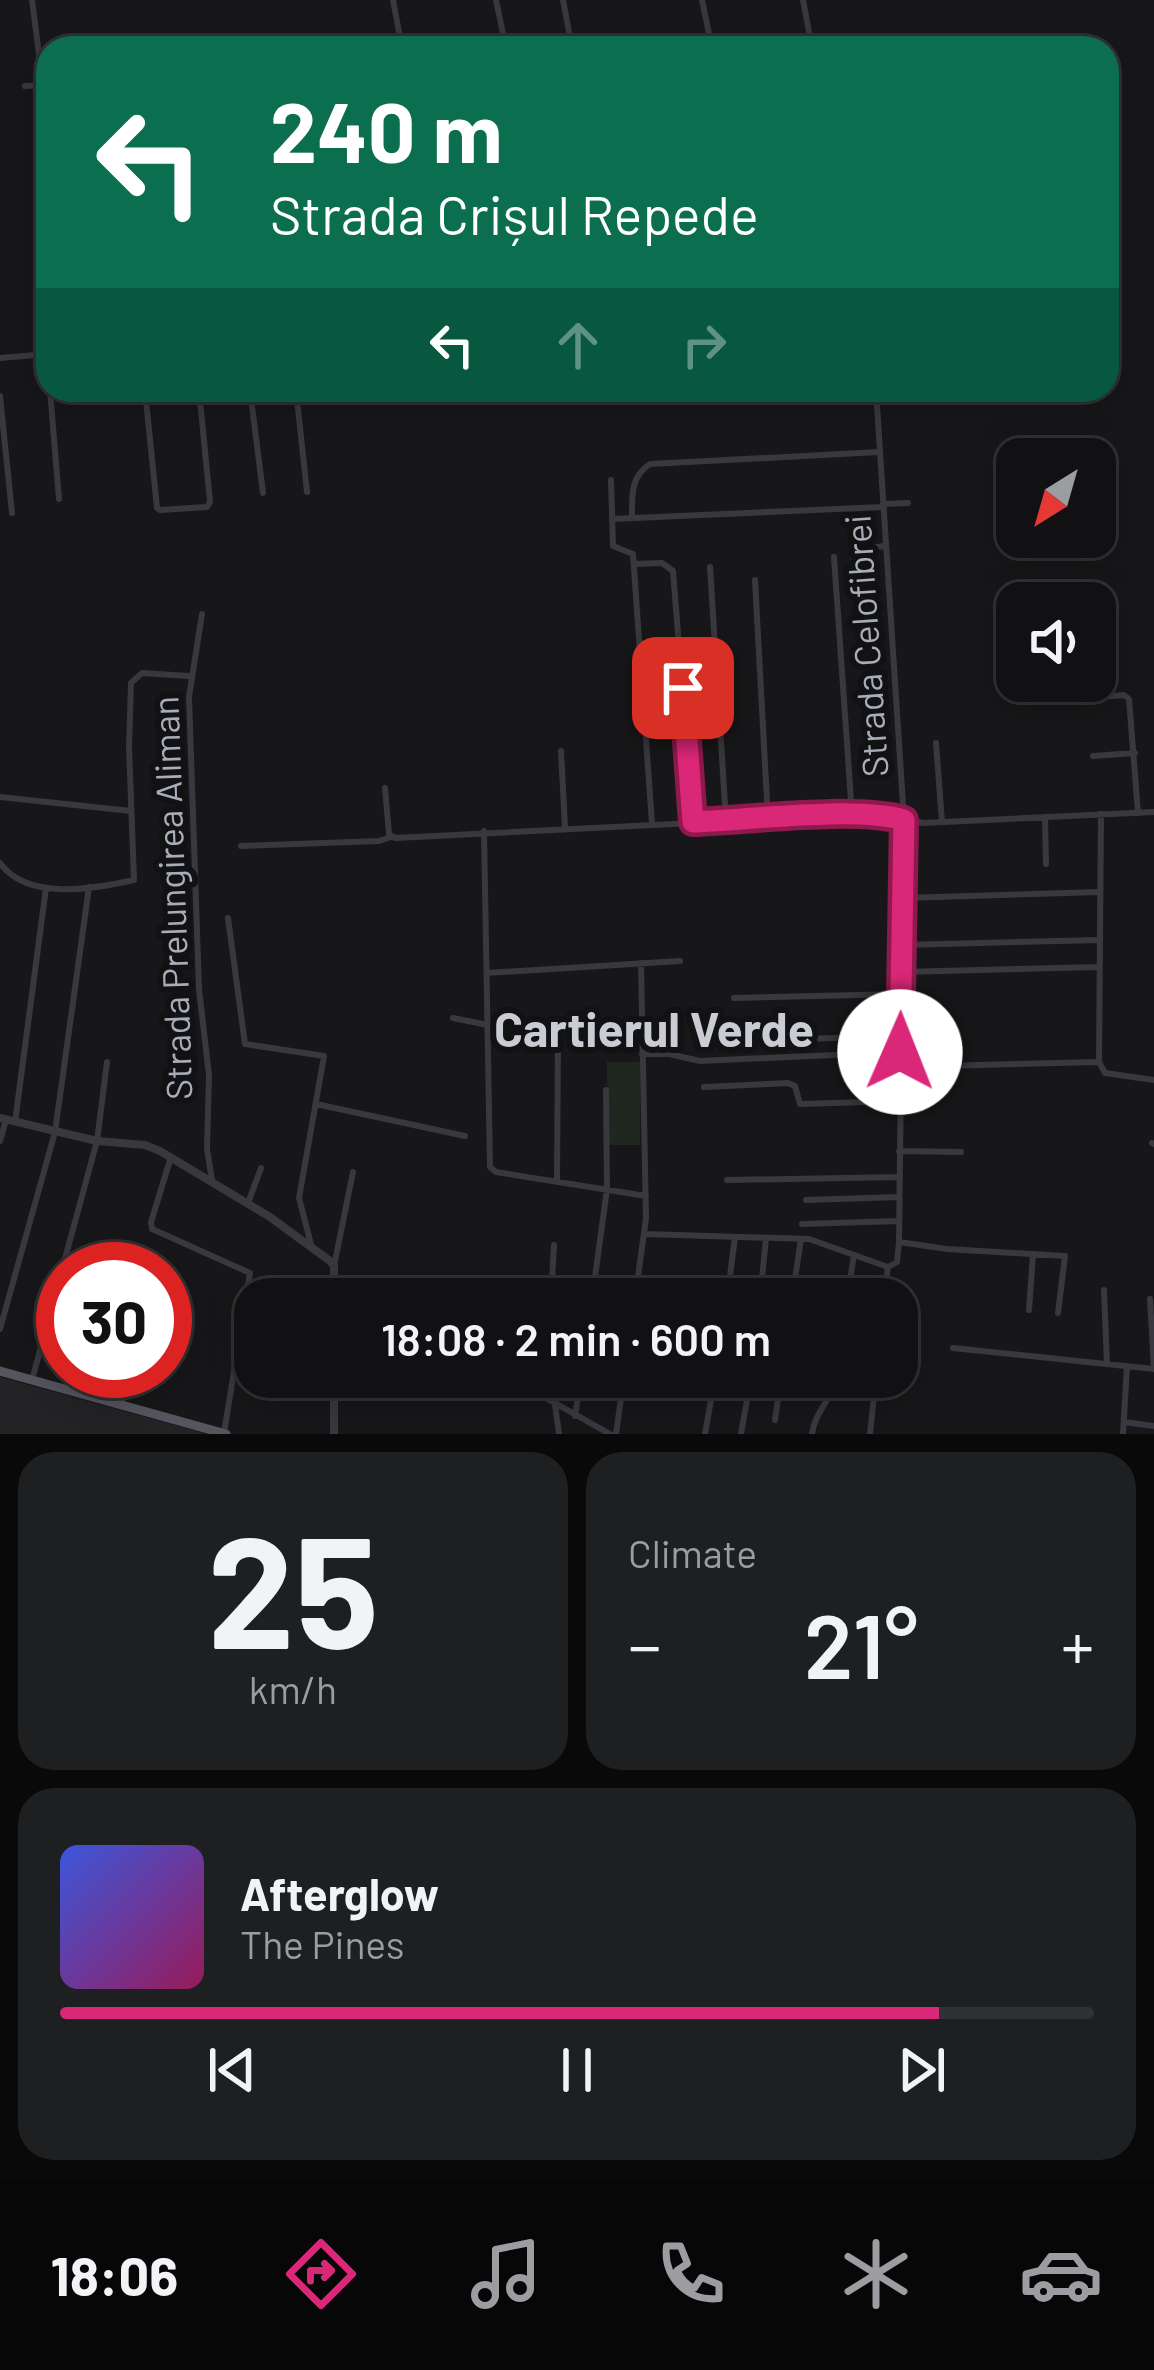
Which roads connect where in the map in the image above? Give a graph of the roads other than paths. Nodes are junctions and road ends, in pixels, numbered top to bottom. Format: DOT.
graph roads {
  1 [pos="32,0"];
  2 [pos="393,0"];
  3 [pos="496,0"];
  4 [pos="563,0"];
  5 [pos="702,0"];
  6 [pos="803,0"];
  7 [pos="38,36"];
  8 [pos="400,36"];
  9 [pos="504,36"];
  10 [pos="570,36"];
  11 [pos="710,36"];
  12 [pos="810,36"];
  13 [pos="36,85"];
  14 [pos="25,86"];
  15 [pos="36,355"];
  16 [pos="0,358"];
  17 [pos="0,397"];
  18 [pos="51,402"];
  19 [pos="146,402"];
  20 [pos="200,402"];
  21 [pos="252,402"];
  22 [pos="297,402"];
  23 [pos="877,402"];
  24 [pos="880,452"];
  25 [pos="610,480"];
  26 [pos="307,492"];
  27 [pos="263,493"];
  28 [pos="59,500"];
  29 [pos="908,503"];
  30 [pos="883,506"];
  31 [pos="12,513"];
  32 [pos="632,518"];
  33 [pos="612,519"];
  34 [pos="885,546"];
  35 [pos="834,557"];
  36 [pos="634,565"];
  37 [pos="710,567"];
  38 [pos="854,578"];
  39 [pos="755,580"];
  40 [pos="202,614"];
  41 [pos="189,676"];
  42 [pos="681,685"];
  43 [pos="642,688"];
  44 [pos="1116,697"];
  45 [pos="936,742"];
  46 [pos="561,751"];
  47 [pos="1135,753"];
  48 [pos="1093,756"];
  49 [pos="385,788"];
  50 [pos="0,797"];
  51 [pos="131,811"];
  52 [pos="1154,812"];
  53 [pos="1138,813"];
  54 [pos="1101,814"];
  55 [pos="852,815"];
  56 [pos="1046,817"];
  57 [pos="768,819"];
  58 [pos="904,820"];
  59 [pos="726,821"];
  60 [pos="693,822"];
  61 [pos="942,822"];
  62 [pos="652,824"];
  63 [pos="566,828"];
  64 [pos="484,831"];
  65 [pos="391,837"];
  66 [pos="241,846"];
  67 [pos="0,862"];
  68 [pos="1046,864"];
  69 [pos="89,887"];
  70 [pos="46,888"];
  71 [pos="1100,892"];
  72 [pos="904,898"];
  73 [pos="228,918"];
  74 [pos="1099,940"];
  75 [pos="902,945"];
  76 [pos="680,961"];
  77 [pos="641,963"];
  78 [pos="1099,967"];
  79 [pos="902,972"];
  80 [pos="488,973"];
  81 [pos="901,994"];
  82 [pos="734,998"];
  83 [pos="452,1018"];
  84 [pos="488,1025"];
  85 [pos="900,1036"];
  86 [pos="558,1039"];
  87 [pos="701,1042"];
  88 [pos="900,1052"];
  89 [pos="642,1054"];
  90 [pos="107,1062"];
  91 [pos="1100,1063"];
  92 [pos="900,1067"];
  93 [pos="1154,1080"];
  94 [pos="704,1088"];
  95 [pos="606,1090"];
  96 [pos="900,1101"];
  97 [pos="314,1104"];
  98 [pos="7,1120"];
  99 [pos="56,1132"];
  100 [pos="465,1136"];
  101 [pos="97,1141"];
  102 [pos="0,1142"];
  103 [pos="899,1151"];
  104 [pos="961,1152"];
  105 [pos="171,1157"];
  106 [pos="261,1168"];
  107 [pos="353,1172"];
  108 [pos="899,1177"];
  109 [pos="212,1180"];
  110 [pos="727,1180"];
  111 [pos="557,1182"];
  112 [pos="607,1189"];
  113 [pos="646,1196"];
  114 [pos="899,1197"];
  115 [pos="806,1200"];
  116 [pos="248,1203"];
  117 [pos="899,1221"];
  118 [pos="802,1224"];
  119 [pos="645,1234"];
  120 [pos="735,1237"];
  121 [pos="766,1238"];
  122 [pos="802,1239"];
  123 [pos="899,1242"];
  124 [pos="554,1245"];
  125 [pos="312,1247"];
  126 [pos="854,1253"];
  127 [pos="1033,1254"];
  128 [pos="334,1266"];
  129 [pos="888,1267"];
  130 [pos="334,1278"];
  131 [pos="552,1278"];
  132 [pos="595,1278"];
  133 [pos="638,1278"];
  134 [pos="730,1278"];
  135 [pos="762,1278"];
  136 [pos="796,1278"];
  137 [pos="851,1278"];
  138 [pos="887,1278"];
  139 [pos="1104,1290"];
  140 [pos="1150,1299"];
  141 [pos="1029,1310"];
  142 [pos="1058,1313"];
  143 [pos="0,1329"];
  144 [pos="952,1348"];
  145 [pos="1107,1364"];
  146 [pos="1127,1366"];
  147 [pos="1154,1369"];
  148 [pos="0,1371"];
  149 [pos="32,1380"];
  150 [pos="122,1398"];
  151 [pos="334,1398"];
  152 [pos="543,1398"];
  153 [pos="578,1398"];
  154 [pos="620,1398"];
  155 [pos="712,1398"];
  156 [pos="748,1398"];
  157 [pos="778,1398"];
  158 [pos="831,1398"];
  159 [pos="874,1398"];
  160 [pos="121,1405"];
  161 [pos="555,1405"];
  162 [pos="575,1416"];
  163 [pos="775,1420"];
  164 [pos="1124,1422"];
  165 [pos="1154,1426"];
  166 [pos="225,1434"];
  167 [pos="334,1434"];
  168 [pos="559,1434"];
  169 [pos="613,1434"];
  170 [pos="705,1434"];
  171 [pos="741,1434"];
  172 [pos="812,1434"];
  173 [pos="870,1434"];
  174 [pos="1123,1434"];
  1 -- 7 [label="street"];
  2 -- 8 [label="street"];
  3 -- 9 [label="street"];
  4 -- 10 [label="street"];
  5 -- 11 [label="street"];
  6 -- 12 [label="street"];
  13 -- 14 [label="street"];
  15 -- 16 [label="street"];
  17 -- 31 [label="street"];
  18 -- 28 [label="street"];
  19 -- 20 [label="street"];
  21 -- 27 [label="street"];
  22 -- 26 [label="street"];
  23 -- 24 [label="street, Strada Celofibrei"];
  24 -- 30 [label="street, Strada Celofibrei"];
  24 -- 32 [label="street"];
  25 -- 33 [label="street"];
  29 -- 30 [label="street"];
  30 -- 32 [label="street"];
  30 -- 34 [label="street, Strada Celofibrei"];
  32 -- 33 [label="street"];
  33 -- 36 [label="street"];
  34 -- 38 [label="street"];
  34 -- 58 [label="street, Strada Celofibrei"];
  35 -- 55 [label="street"];
  36 -- 42 [label="street"];
  36 -- 43 [label="street"];
  37 -- 59 [label="street"];
  39 -- 57 [label="street"];
  40 -- 41 [label="street, Strada Prelungirea Aliman"];
  41 -- 51 [label="street"];
  41 -- 109 [label="street, Strada Prelungirea Aliman"];
  42 -- 43 [label="street"];
  42 -- 60 [label="street"];
  43 -- 62 [label="street"];
  44 -- 47 [label="street"];
  45 -- 61 [label="street"];
  46 -- 63 [label="street"];
  47 -- 48 [label="street"];
  47 -- 53 [label="street"];
  49 -- 65 [label="street"];
  50 -- 51 [label="street"];
  51 -- 69 [label="street"];
  52 -- 53 [label="street"];
  53 -- 54 [label="street"];
  54 -- 56 [label="street"];
  54 -- 71 [label="street"];
  55 -- 57 [label="street"];
  55 -- 58 [label="street"];
  56 -- 61 [label="street"];
  56 -- 68 [label="street"];
  57 -- 59 [label="street"];
  58 -- 61 [label="street"];
  58 -- 72 [label="street, Strada Celofibrei"];
  59 -- 60 [label="street"];
  60 -- 62 [label="street"];
  62 -- 63 [label="street"];
  63 -- 64 [label="street"];
  64 -- 65 [label="street"];
  64 -- 80 [label="street"];
  65 -- 66 [label="street"];
  67 -- 70 [label="street"];
  69 -- 70 [label="street"];
  69 -- 99 [label="street"];
  70 -- 98 [label="street"];
  71 -- 72 [label="street"];
  71 -- 74 [label="street"];
  72 -- 75 [label="street, Strada Celofibrei"];
  73 -- 97 [label="street"];
  74 -- 75 [label="street"];
  74 -- 78 [label="street"];
  75 -- 79 [label="street, Strada Celofibrei"];
  76 -- 77 [label="street"];
  77 -- 80 [label="street"];
  77 -- 89 [label="street"];
  78 -- 79 [label="street"];
  78 -- 91 [label="street"];
  79 -- 81 [label="street, Strada Celofibrei"];
  80 -- 84 [label="street"];
  81 -- 82 [label="street"];
  81 -- 85 [label="street, Strada Celofibrei"];
  83 -- 84 [label="street"];
  84 -- 111 [label="street"];
  85 -- 87 [label="street"];
  85 -- 88 [label="street, Strada Celofibrei"];
  86 -- 111 [label="street"];
  88 -- 89 [label="street"];
  88 -- 92 [label="street, Strada Celofibrei"];
  89 -- 113 [label="street"];
  90 -- 101 [label="street"];
  91 -- 92 [label="street"];
  91 -- 93 [label="street"];
  92 -- 96 [label="street, Strada Celofibrei"];
  94 -- 96 [label="street"];
  95 -- 112 [label="street"];
  96 -- 103 [label="street, Strada Celofibrei"];
  97 -- 100 [label="street"];
  97 -- 125 [label="street"];
  98 -- 99 [label="street"];
  98 -- 102 [label="street"];
  99 -- 101 [label="street"];
  99 -- 143 [label="street"];
  101 -- 105 [label="street"];
  101 -- 149 [label="street"];
  103 -- 104 [label="street"];
  103 -- 108 [label="street, Strada Celofibrei"];
  105 -- 109 [label="street"];
  105 -- 166 [label="street"];
  106 -- 116 [label="street"];
  107 -- 128 [label="street"];
  108 -- 110 [label="street"];
  108 -- 114 [label="street, Strada Celofibrei"];
  109 -- 116 [label="street"];
  111 -- 112 [label="street"];
  112 -- 113 [label="street"];
  112 -- 132 [label="street"];
  113 -- 119 [label="street"];
  114 -- 115 [label="street"];
  114 -- 117 [label="street, Strada Celofibrei"];
  116 -- 125 [label="street"];
  117 -- 118 [label="street"];
  117 -- 123 [label="street, Strada Celofibrei"];
  119 -- 120 [label="street"];
  119 -- 133 [label="street"];
  120 -- 121 [label="street"];
  120 -- 134 [label="street"];
  121 -- 122 [label="street"];
  121 -- 135 [label="street"];
  122 -- 126 [label="street"];
  122 -- 136 [label="street"];
  123 -- 127 [label="street"];
  123 -- 129 [label="street, Strada Celofibrei"];
  124 -- 131 [label="street"];
  125 -- 128 [label="street"];
  126 -- 129 [label="street"];
  126 -- 137 [label="street"];
  127 -- 141 [label="street"];
  127 -- 142 [label="street"];
  128 -- 130 [label="street"];
  129 -- 138 [label="street, Strada Celofibrei"];
  139 -- 145 [label="street"];
  140 -- 147 [label="street"];
  144 -- 145 [label="street"];
  145 -- 146 [label="street"];
  146 -- 147 [label="street"];
  146 -- 164 [label="street"];
  148 -- 149 [label="main road"];
  149 -- 160 [label="main road"];
  150 -- 160 [label="street"];
  151 -- 167 [label="street"];
  152 -- 161 [label="street"];
  153 -- 162 [label="street"];
  154 -- 169 [label="street"];
  155 -- 170 [label="street"];
  156 -- 171 [label="street"];
  157 -- 163 [label="street"];
  158 -- 172 [label="street"];
  159 -- 173 [label="street"];
  160 -- 166 [label="main road"];
  161 -- 162 [label="street"];
  161 -- 168 [label="street"];
  162 -- 169 [label="street"];
  164 -- 165 [label="street"];
  164 -- 174 [label="street"];
}
